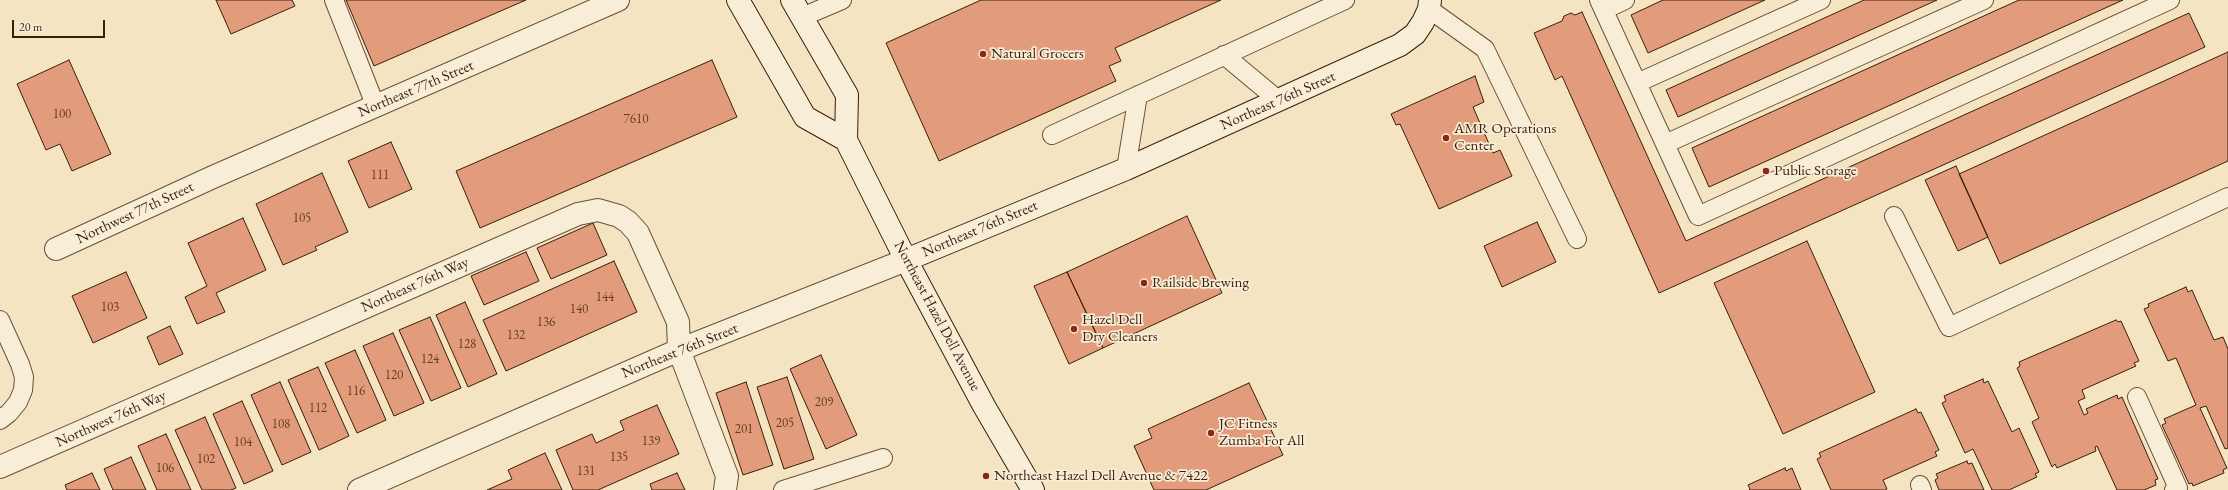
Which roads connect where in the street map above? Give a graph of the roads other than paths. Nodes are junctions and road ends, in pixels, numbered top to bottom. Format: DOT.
graph roads {
  1 [pos="334,0"];
  2 [pos="618,0"];
  3 [pos="738,0"];
  4 [pos="842,0"];
  5 [pos="1345,0"];
  6 [pos="1625,0"];
  7 [pos="1821,0"];
  8 [pos="1984,0"];
  9 [pos="2170,0"];
  10 [pos="1429,5"];
  11 [pos="1601,5"];
  12 [pos="797,8"];
  13 [pos="1224,55"];
  14 [pos="1637,83"];
  15 [pos="1138,95"];
  16 [pos="1278,100"];
  17 [pos="376,107"];
  18 [pos="1052,135"];
  19 [pos="846,140"];
  20 [pos="1665,144"];
  21 [pos="1126,169"];
  22 [pos="213,177"];
  23 [pos="2228,197"];
  24 [pos="1894,216"];
  25 [pos="1577,239"];
  26 [pos="56,249"];
  27 [pos="906,260"];
  28 [pos="0,320"];
  29 [pos="679,350"];
  30 [pos="222,370"];
  31 [pos="2137,397"];
  32 [pos="0,420"];
  33 [pos="883,458"];
  34 [pos="0,467"];
  35 [pos="360,490"];
  36 [pos="725,490"];
  37 [pos="783,490"];
  38 [pos="1033,490"];
  39 [pos="2174,490"];
  1 -- 17 [label="lane"];
  2 -- 17 [label="street, Northeast 77th Street"];
  3 -- 19 [label="street"];
  4 -- 12 [label="lane"];
  5 -- 13 [label="lane"];
  6 -- 11 [label="lane"];
  7 -- 14 [label="lane"];
  8 -- 20 [label="lane"];
  9 -- 20 [label="lane"];
  10 -- 16 [label="street, Northeast 76th Street"];
  10 -- 25 [label="lane"];
  11 -- 14 [label="lane"];
  12 -- 19 [label="street, Northeast Hazel Dell Avenue"];
  13 -- 15 [label="lane"];
  13 -- 16 [label="lane"];
  14 -- 20 [label="lane"];
  15 -- 18 [label="lane"];
  15 -- 21 [label="lane"];
  16 -- 21 [label="street, Northeast 76th Street"];
  17 -- 22 [label="street, Northeast 77th Street"];
  19 -- 27 [label="street, Northeast Hazel Dell Avenue"];
  21 -- 27 [label="street, Northeast 76th Street"];
  22 -- 26 [label="street, Northwest 77th Street"];
  23 -- 24 [label="lane"];
  27 -- 29 [label="street, Northeast 76th Street"];
  27 -- 38 [label="street, Northeast Hazel Dell Avenue"];
  28 -- 32 [label="lane"];
  29 -- 30 [label="street, Northeast 76th Way"];
  29 -- 35 [label="street, Northeast 76th Street"];
  29 -- 36 [label="street"];
  30 -- 34 [label="street, Northwest 76th Way"];
  31 -- 39 [label="lane"];
  33 -- 37 [label="lane"];
}
